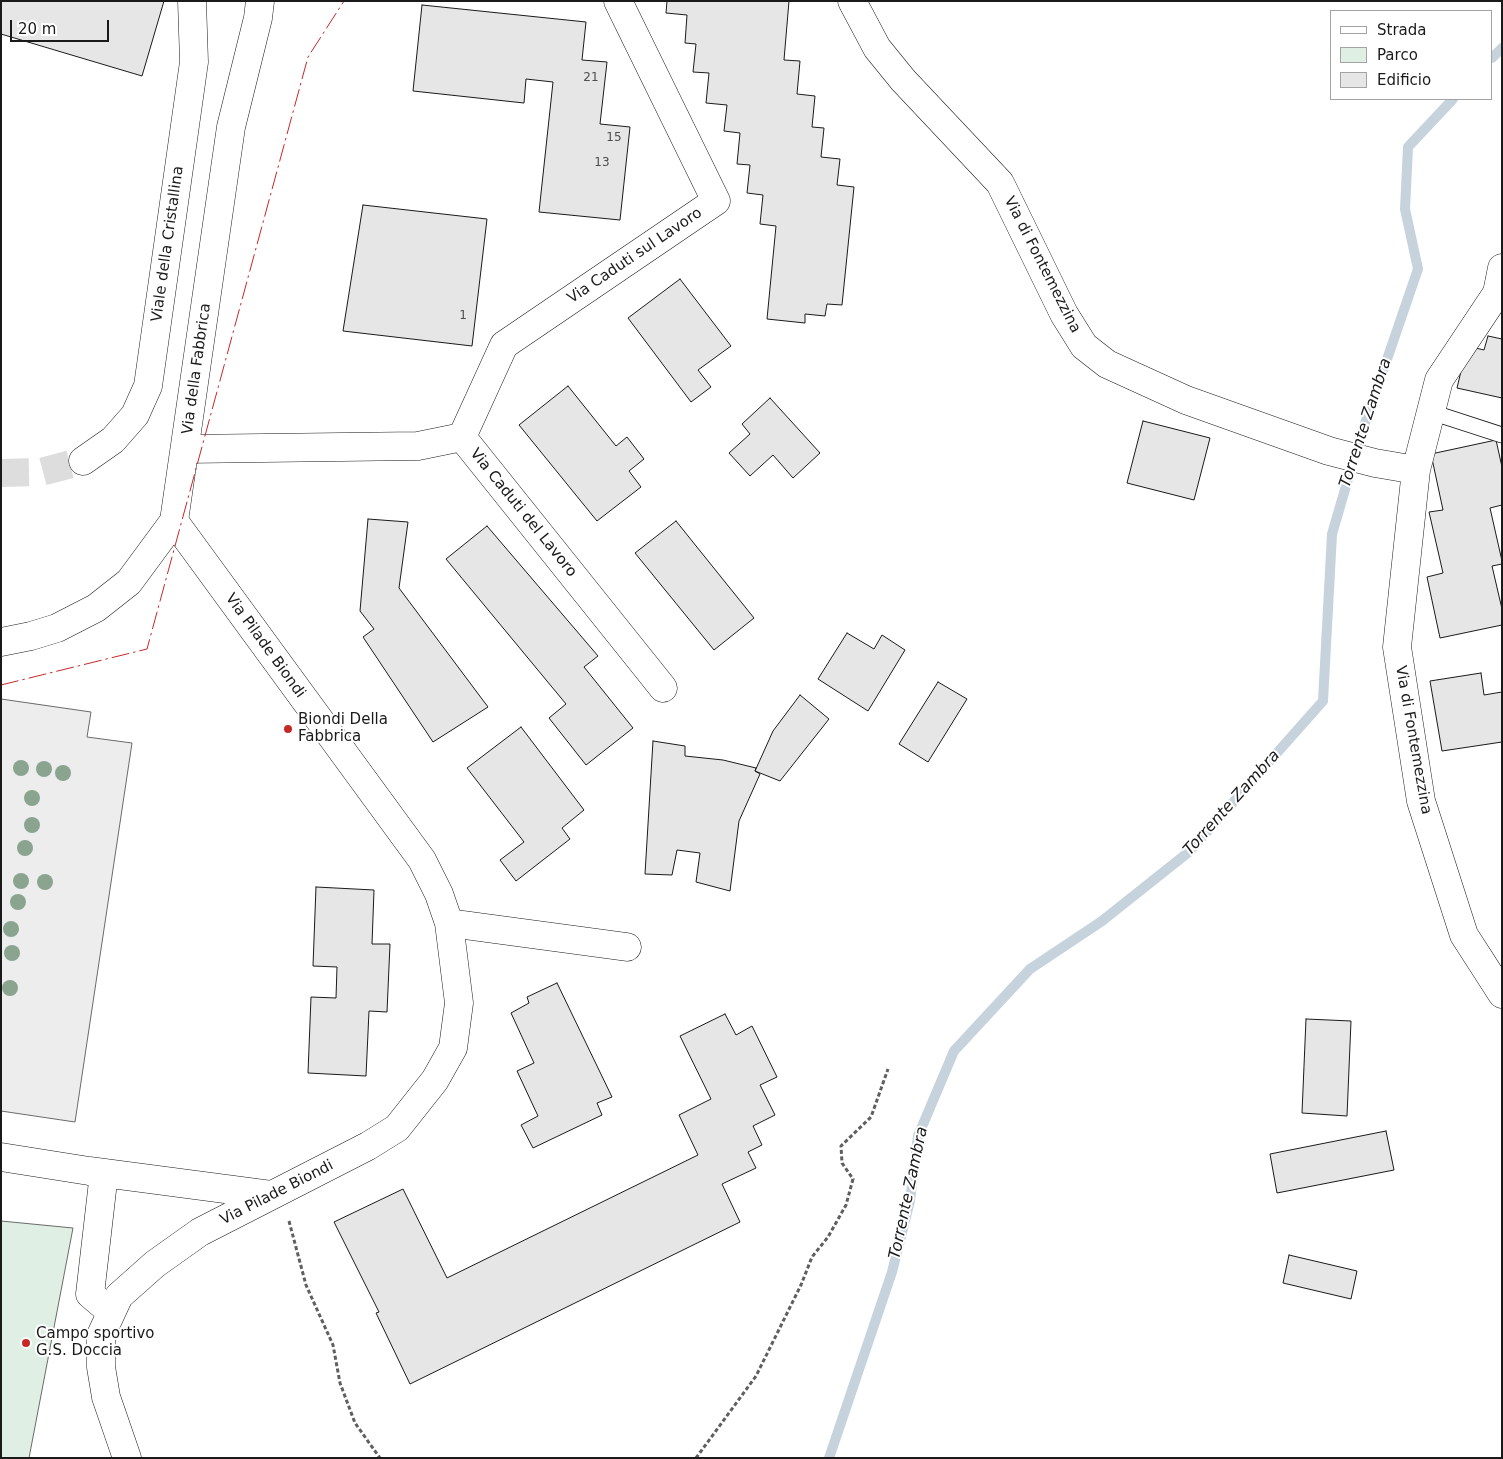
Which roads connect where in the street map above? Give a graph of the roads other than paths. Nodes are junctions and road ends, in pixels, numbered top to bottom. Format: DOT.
graph roads {
  1 [pos="192,1"];
  2 [pos="260,1"];
  3 [pos="618,1"];
  4 [pos="852,1"];
  5 [pos="1502,268"];
  6 [pos="1431,412"];
  7 [pos="1502,435"];
  8 [pos="462,436"];
  9 [pos="186,449"];
  10 [pos="83,461"];
  11 [pos="1416,470"];
  12 [pos="174,521"];
  13 [pos="1,642"];
  14 [pos="663,688"];
  15 [pos="449,924"];
  16 [pos="627,947"];
  17 [pos="1502,994"];
  18 [pos="1,1157"];
  19 [pos="104,1173"];
  20 [pos="271,1195"];
  21 [pos="111,1312"];
  22 [pos="127,1458"];
  1 -- 10 [label="street, Viale della Cristallina"];
  2 -- 9 [label="street, Via della Fabbrica"];
  3 -- 8 [label="street, Via Caduti sul Lavoro"];
  4 -- 11 [label="street, Via di Fontemezzina"];
  5 -- 6 [label="street, Via di Fontemezzina"];
  6 -- 7 [label="lane"];
  6 -- 11 [label="street, Via di Fontemezzina"];
  8 -- 9 [label="street, Via Caduti del Lavoro"];
  8 -- 14 [label="street, Via Caduti del Lavoro"];
  9 -- 12 [label="street, Via della Fabbrica"];
  11 -- 17 [label="street, Via di Fontemezzina"];
  12 -- 13 [label="street, Via della Fabbrica"];
  12 -- 15 [label="street, Via Pilade Biondi"];
  15 -- 16 [label="street"];
  15 -- 20 [label="street, Via Pilade Biondi"];
  18 -- 19 [label="street"];
  19 -- 20 [label="street"];
  19 -- 21 [label="street"];
  20 -- 21 [label="street, Via Pilade Biondi"];
  21 -- 22 [label="street, Via Pilade Biondi"];
}
